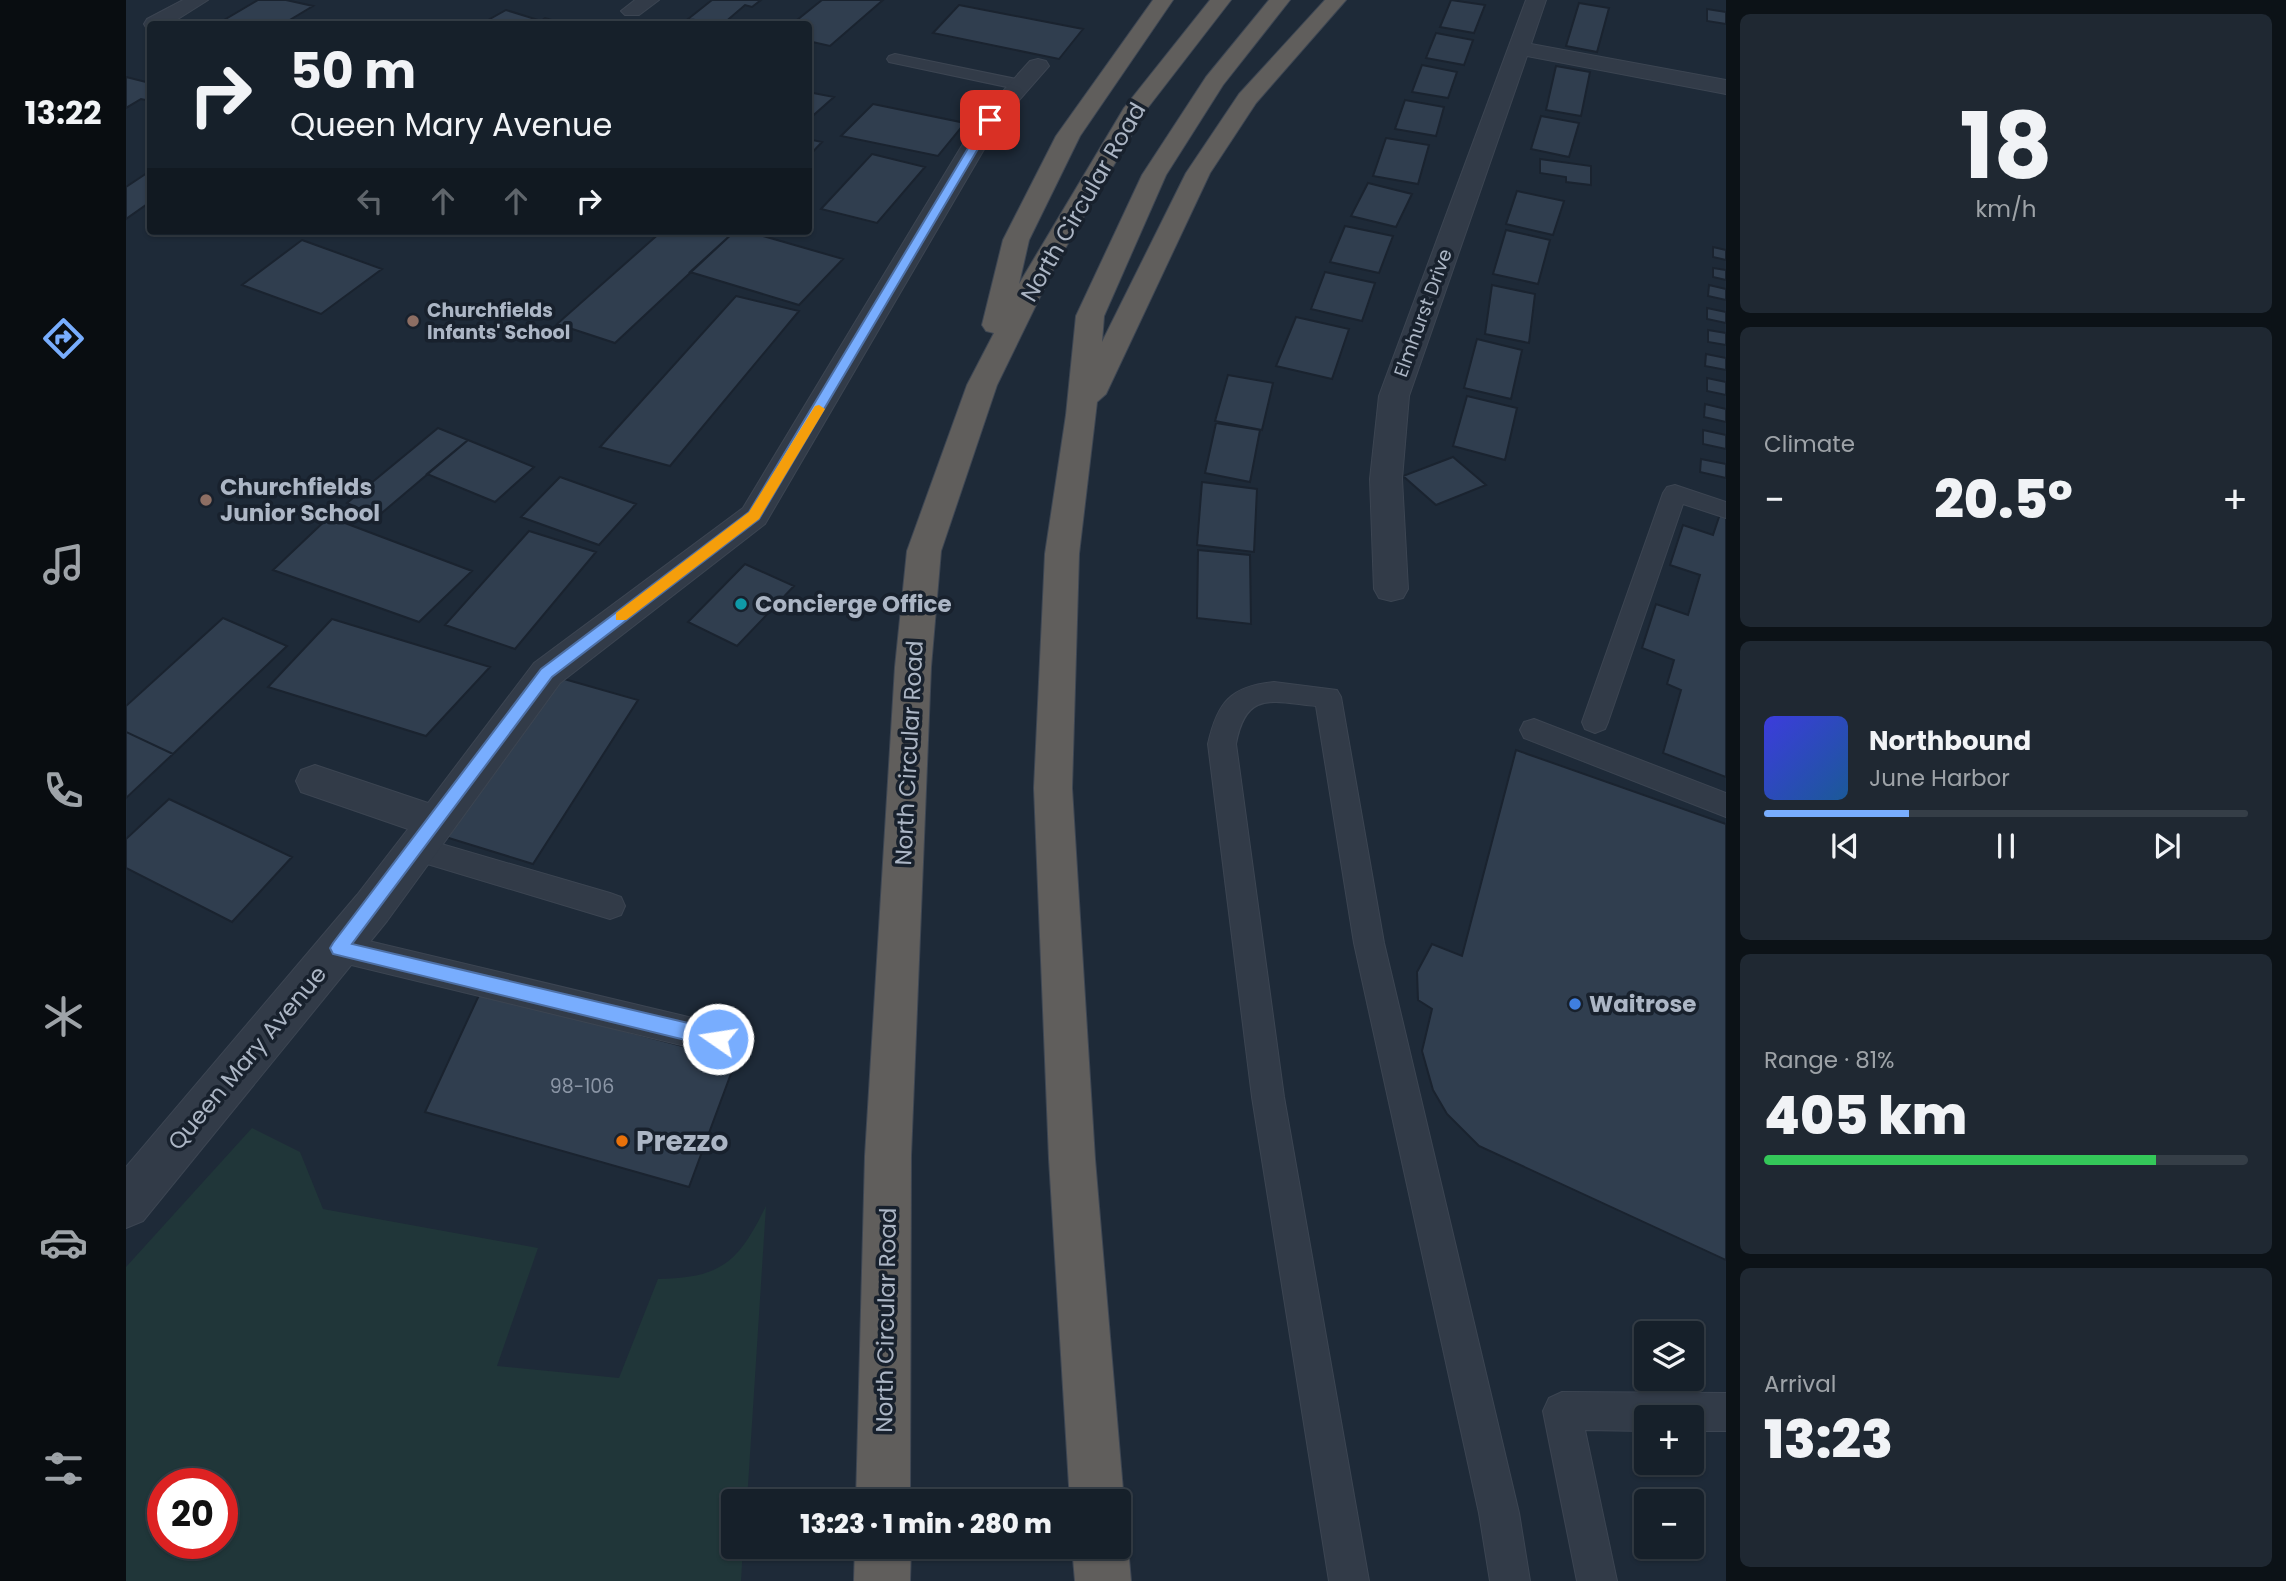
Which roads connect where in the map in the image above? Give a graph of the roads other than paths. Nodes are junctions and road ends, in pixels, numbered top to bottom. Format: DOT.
graph roads {
  1 [pos="198,0"];
  2 [pos="1163,0"];
  3 [pos="1221,0"];
  4 [pos="1280,0"];
  5 [pos="1336,0"];
  6 [pos="1536,0"];
  7 [pos="160,21"];
  8 [pos="1518,48"];
  9 [pos="895,59"];
  10 [pos="1030,75"];
  11 [pos="1726,87"];
  12 [pos="982,385"];
  13 [pos="1081,415"];
  14 [pos="1726,510"];
  15 [pos="1391,589"];
  16 [pos="1595,722"];
  17 [pos="1534,730"];
  18 [pos="315,781"];
  19 [pos="1726,805"];
  20 [pos="425,835"];
  21 [pos="610,906"];
  22 [pos="339,948"];
  23 [pos="718,1039"];
  24 [pos="126,1204"];
  25 [pos="1726,1412"];
  26 [pos="883,1489"];
  27 [pos="1096,1489"];
  28 [pos="883,1559"];
  29 [pos="1101,1559"];
  30 [pos="882,1581"];
  31 [pos="1103,1581"];
  32 [pos="1349,1581"];
  33 [pos="1510,1581"];
  34 [pos="1597,1581"];
  1 -- 7 [label="street"];
  2 -- 12 [label="highway"];
  3 -- 12 [label="highway, North Circular Road"];
  4 -- 13 [label="highway"];
  5 -- 13 [label="highway"];
  6 -- 8 [label="street, Elmhurst Drive"];
  8 -- 11 [label="street"];
  8 -- 15 [label="street, Elmhurst Drive"];
  9 -- 10 [label="lane"];
  10 -- 20 [label="street, Queen Mary Avenue"];
  12 -- 26 [label="highway, North Circular Road"];
  13 -- 27 [label="highway"];
  14 -- 16 [label="lane"];
  17 -- 19 [label="lane"];
  18 -- 20 [label="street"];
  20 -- 21 [label="lane"];
  20 -- 22 [label="street, Queen Mary Avenue"];
  22 -- 23 [label="lane"];
  22 -- 24 [label="street, Queen Mary Avenue"];
  25 -- 34 [label="lane"];
  28 -- 30 [label="highway"];
  29 -- 31 [label="highway"];
  32 -- 33 [label="lane"];
}
